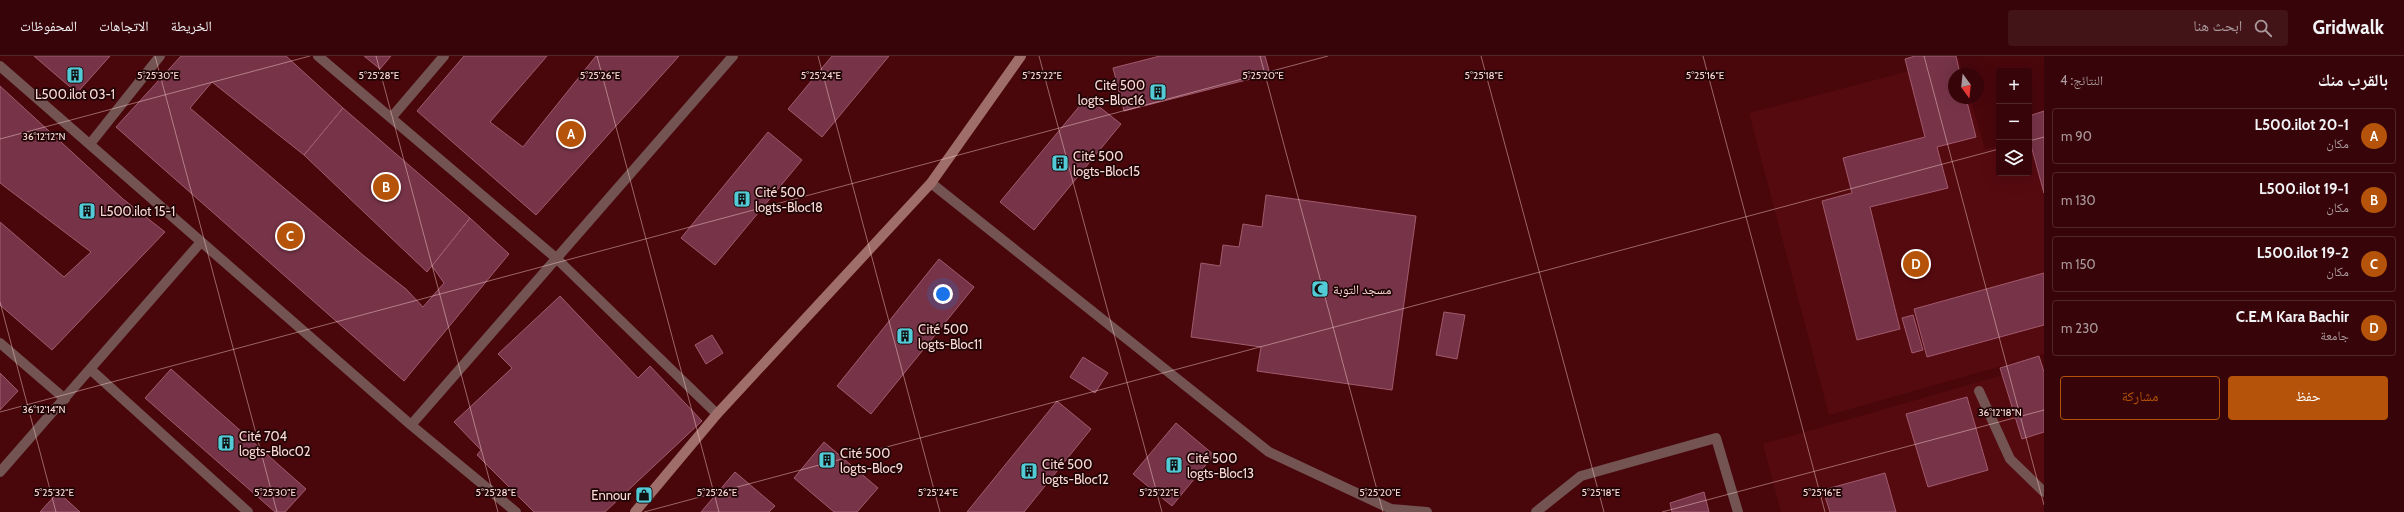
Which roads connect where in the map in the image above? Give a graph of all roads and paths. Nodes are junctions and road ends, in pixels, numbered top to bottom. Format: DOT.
graph roads {
  1 [pos="160,56"];
  2 [pos="318,56"];
  3 [pos="444,56"];
  4 [pos="733,56"];
  5 [pos="1021,56"];
  6 [pos="0,66"];
  7 [pos="391,118"];
  8 [pos="90,144"];
  9 [pos="931,183"];
  10 [pos="201,242"];
  11 [pos="556,258"];
  12 [pos="0,343"];
  13 [pos="90,369"];
  14 [pos="1979,391"];
  15 [pos="65,399"];
  16 [pos="717,414"];
  17 [pos="411,425"];
  18 [pos="0,472"];
  19 [pos="2044,492"];
  20 [pos="1390,511"];
  21 [pos="248,512"];
  22 [pos="516,512"];
  23 [pos="635,512"];
  24 [pos="1427,512"];
  25 [pos="1536,512"];
  26 [pos="1738,512"];
  1 -- 8 [label="street"];
  2 -- 7 [label="street"];
  3 -- 7 [label="street"];
  4 -- 11 [label="street"];
  5 -- 9 [label="street"];
  6 -- 8 [label="street"];
  7 -- 11 [label="street"];
  8 -- 10 [label="street"];
  9 -- 16 [label="street"];
  9 -- 20 [label="street"];
  10 -- 13 [label="street"];
  10 -- 17 [label="street"];
  11 -- 16 [label="street"];
  11 -- 17 [label="street"];
  12 -- 15 [label="street"];
  13 -- 15 [label="street"];
  13 -- 21 [label="street"];
  14 -- 19 [label="street"];
  15 -- 18 [label="street"];
  16 -- 23 [label="street"];
  17 -- 22 [label="street"];
  20 -- 24 [label="street"];
  25 -- 26 [label="street"];
}
